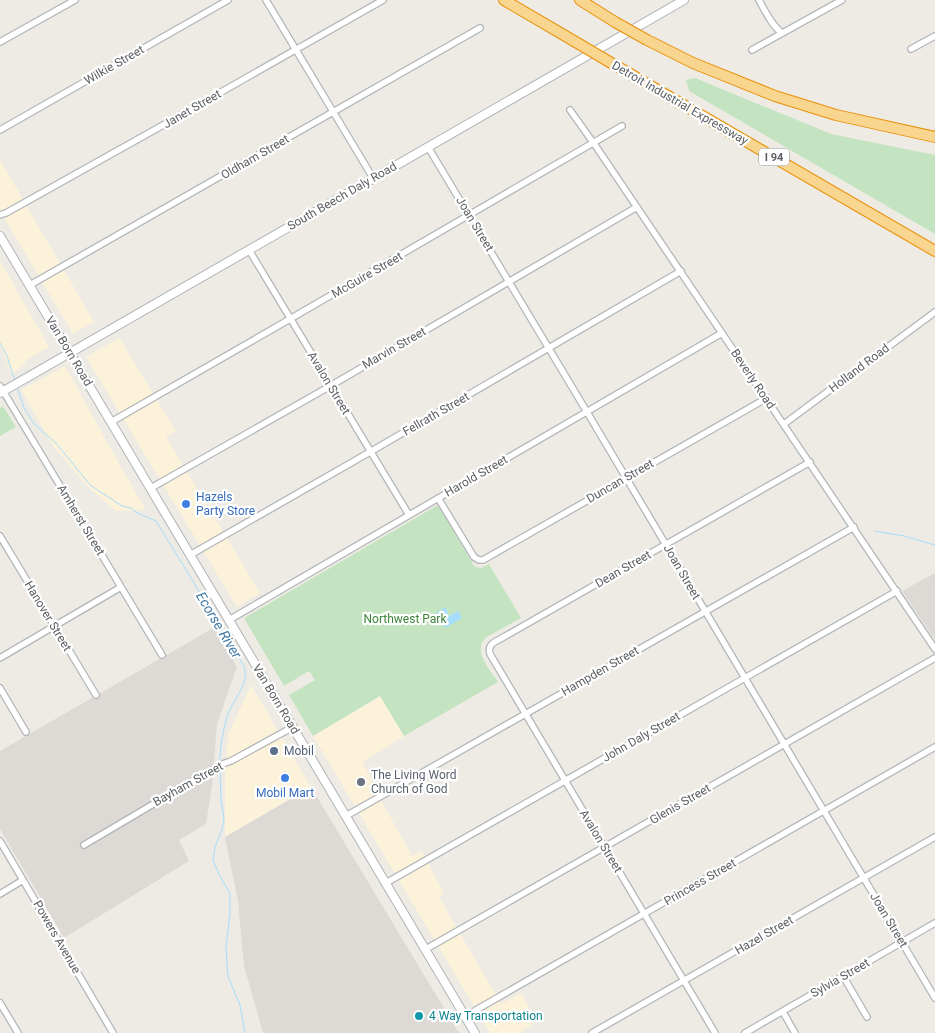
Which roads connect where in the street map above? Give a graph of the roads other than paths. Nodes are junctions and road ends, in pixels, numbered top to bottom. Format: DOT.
graph roads {
  1 [pos="75,0"];
  2 [pos="228,0"];
  3 [pos="266,0"];
  4 [pos="383,0"];
  5 [pos="504,0"];
  6 [pos="580,0"];
  7 [pos="684,0"];
  8 [pos="759,0"];
  9 [pos="842,0"];
  10 [pos="480,28"];
  11 [pos="782,33"];
  12 [pos="935,36"];
  13 [pos="0,42"];
  14 [pos="911,49"];
  15 [pos="296,50"];
  16 [pos="752,50"];
  17 [pos="570,110"];
  18 [pos="334,112"];
  19 [pos="622,126"];
  20 [pos="0,130"];
  21 [pos="935,137"];
  22 [pos="593,142"];
  23 [pos="428,147"];
  24 [pos="373,178"];
  25 [pos="637,207"];
  26 [pos="0,215"];
  27 [pos="469,215"];
  28 [pos="0,236"];
  29 [pos="248,250"];
  30 [pos="935,251"];
  31 [pos="681,272"];
  32 [pos="509,281"];
  33 [pos="30,285"];
  34 [pos="935,312"];
  35 [pos="290,319"];
  36 [pos="722,333"];
  37 [pos="549,348"];
  38 [pos="69,352"];
  39 [pos="330,386"];
  40 [pos="1,390"];
  41 [pos="766,398"];
  42 [pos="587,412"];
  43 [pos="111,422"];
  44 [pos="784,424"];
  45 [pos="370,452"];
  46 [pos="810,462"];
  47 [pos="626,478"];
  48 [pos="151,488"];
  49 [pos="438,498"];
  50 [pos="409,515"];
  51 [pos="854,527"];
  52 [pos="0,536"];
  53 [pos="666,545"];
  54 [pos="190,555"];
  55 [pos="121,587"];
  56 [pos="897,591"];
  57 [pos="705,611"];
  58 [pos="229,620"];
  59 [pos="54,626"];
  60 [pos="489,648"];
  61 [pos="935,649"];
  62 [pos="162,654"];
  63 [pos="0,658"];
  64 [pos="935,658"];
  65 [pos="744,678"];
  66 [pos="0,688"];
  67 [pos="96,695"];
  68 [pos="525,714"];
  69 [pos="293,727"];
  70 [pos="26,732"];
  71 [pos="784,745"];
  72 [pos="935,748"];
  73 [pos="565,781"];
  74 [pos="824,812"];
  75 [pos="346,816"];
  76 [pos="935,837"];
  77 [pos="0,841"];
  78 [pos="84,845"];
  79 [pos="604,847"];
  80 [pos="864,878"];
  81 [pos="23,880"];
  82 [pos="386,883"];
  83 [pos="0,894"];
  84 [pos="644,914"];
  85 [pos="935,923"];
  86 [pos="902,942"];
  87 [pos="426,950"];
  88 [pos="843,976"];
  89 [pos="684,981"];
  90 [pos="935,998"];
  91 [pos="0,1004"];
  92 [pos="782,1012"];
  93 [pos="466,1017"];
  94 [pos="867,1017"];
  95 [pos="18,1033"];
  96 [pos="113,1033"];
  97 [pos="476,1033"];
  98 [pos="592,1033"];
  99 [pos="715,1033"];
  100 [pos="745,1033"];
  101 [pos="795,1033"];
  1 -- 13 [label="street"];
  2 -- 20 [label="street, Wilkie Street"];
  3 -- 15 [label="street"];
  4 -- 15 [label="street, Janet Street"];
  5 -- 30 [label="highway, Detroit Industrial Expressway / I 94, bridge"];
  6 -- 21 [label="highway, bridge"];
  7 -- 23 [label="main road, South Beech Daly Road"];
  8 -- 11 [label="street"];
  9 -- 11 [label="street"];
  10 -- 18 [label="street, Oldham Street"];
  11 -- 16 [label="street"];
  12 -- 14 [label="street"];
  15 -- 18 [label="street"];
  15 -- 26 [label="street, Janet Street"];
  17 -- 22 [label="street, Beverly Road"];
  18 -- 24 [label="street"];
  18 -- 33 [label="street, Oldham Street"];
  19 -- 22 [label="street, McGuire Street"];
  22 -- 25 [label="street, Beverly Road"];
  22 -- 27 [label="street, McGuire Street"];
  23 -- 24 [label="main road, South Beech Daly Road"];
  23 -- 27 [label="street, Joan Street"];
  24 -- 29 [label="main road, South Beech Daly Road"];
  25 -- 31 [label="street, Beverly Road"];
  25 -- 32 [label="street, Marvin Street"];
  27 -- 32 [label="street, Joan Street"];
  27 -- 35 [label="street, McGuire Street"];
  28 -- 33 [label="main road, Van Born Road"];
  29 -- 35 [label="street, Avalon Street"];
  29 -- 38 [label="main road, South Beech Daly Road"];
  31 -- 36 [label="street, Beverly Road"];
  31 -- 37 [label="street, Fellrath Street"];
  32 -- 37 [label="street, Joan Street"];
  32 -- 39 [label="street, Marvin Street"];
  33 -- 38 [label="main road, Van Born Road"];
  34 -- 44 [label="street, Holland Road"];
  35 -- 39 [label="street, Avalon Street"];
  35 -- 43 [label="street, McGuire Street"];
  36 -- 41 [label="street, Beverly Road"];
  36 -- 42 [label="street, Harold Street"];
  37 -- 42 [label="street, Joan Street"];
  37 -- 45 [label="street, Fellrath Street"];
  38 -- 40 [label="main road, South Beech Daly Road"];
  38 -- 43 [label="main road, Van Born Road"];
  39 -- 45 [label="street, Avalon Street"];
  39 -- 48 [label="street, Marvin Street"];
  40 -- 55 [label="street, Amherst Street"];
  41 -- 44 [label="street, Beverly Road"];
  41 -- 47 [label="street, Duncan Street"];
  42 -- 47 [label="street, Joan Street"];
  42 -- 49 [label="street, Harold Street"];
  43 -- 48 [label="main road, Van Born Road"];
  44 -- 46 [label="street, Beverly Road"];
  45 -- 50 [label="street, Avalon Street"];
  45 -- 54 [label="street, Fellrath Street"];
  46 -- 51 [label="street, Beverly Road"];
  46 -- 53 [label="street, Dean Street"];
  47 -- 49 [label="street, Duncan Street"];
  47 -- 53 [label="street, Joan Street"];
  48 -- 54 [label="main road, Van Born Road"];
  49 -- 50 [label="street, Harold Street"];
  50 -- 58 [label="street, Harold Street"];
  51 -- 56 [label="street, Beverly Road"];
  51 -- 57 [label="street, Hampden Street"];
  52 -- 59 [label="street, Hanover Street"];
  53 -- 57 [label="street, Joan Street"];
  53 -- 60 [label="street, Dean Street"];
  54 -- 58 [label="main road, Van Born Road"];
  55 -- 59 [label="street"];
  55 -- 62 [label="street, Amherst Street"];
  56 -- 61 [label="street, Beverly Road"];
  56 -- 65 [label="street, John Daly Street"];
  57 -- 65 [label="street, Joan Street"];
  57 -- 68 [label="street, Hampden Street"];
  58 -- 69 [label="main road, Van Born Road"];
  59 -- 63 [label="street"];
  59 -- 67 [label="street, Hanover Street"];
  60 -- 68 [label="street, Avalon Street"];
  64 -- 71 [label="street, Glenis Street"];
  65 -- 71 [label="street, Joan Street"];
  65 -- 73 [label="street, John Daly Street"];
  66 -- 70 [label="street"];
  68 -- 73 [label="street, Avalon Street"];
  68 -- 75 [label="street, Hampden Street"];
  69 -- 75 [label="main road, Van Born Road"];
  69 -- 78 [label="street, Bayham Street"];
  71 -- 74 [label="street, Joan Street"];
  71 -- 79 [label="street, Glenis Street"];
  72 -- 74 [label="street, Princess Street"];
  73 -- 79 [label="street, Avalon Street"];
  73 -- 82 [label="street, John Daly Street"];
  74 -- 80 [label="street, Joan Street"];
  74 -- 84 [label="street, Princess Street"];
  75 -- 82 [label="main road, Van Born Road"];
  76 -- 80 [label="street, Hazel Street"];
  77 -- 81 [label="street, Powers Avenue"];
  79 -- 84 [label="street, Avalon Street"];
  79 -- 87 [label="street, Glenis Street"];
  80 -- 86 [label="street, Joan Street"];
  80 -- 89 [label="street, Hazel Street"];
  81 -- 83 [label="street"];
  81 -- 96 [label="street, Powers Avenue"];
  82 -- 87 [label="main road, Van Born Road"];
  84 -- 89 [label="street, Avalon Street"];
  84 -- 93 [label="street, Princess Street"];
  85 -- 86 [label="street, Sylvia Street"];
  86 -- 88 [label="street, Sylvia Street"];
  86 -- 90 [label="street, Joan Street"];
  87 -- 93 [label="main road, Van Born Road"];
  88 -- 92 [label="street, Sylvia Street"];
  88 -- 94 [label="street"];
  89 -- 98 [label="street, Hazel Street"];
  89 -- 99 [label="street, Avalon Street"];
  91 -- 95 [label="street"];
  92 -- 100 [label="street, Sylvia Street"];
  92 -- 101 [label="street"];
  93 -- 97 [label="main road, Van Born Road"];
}
